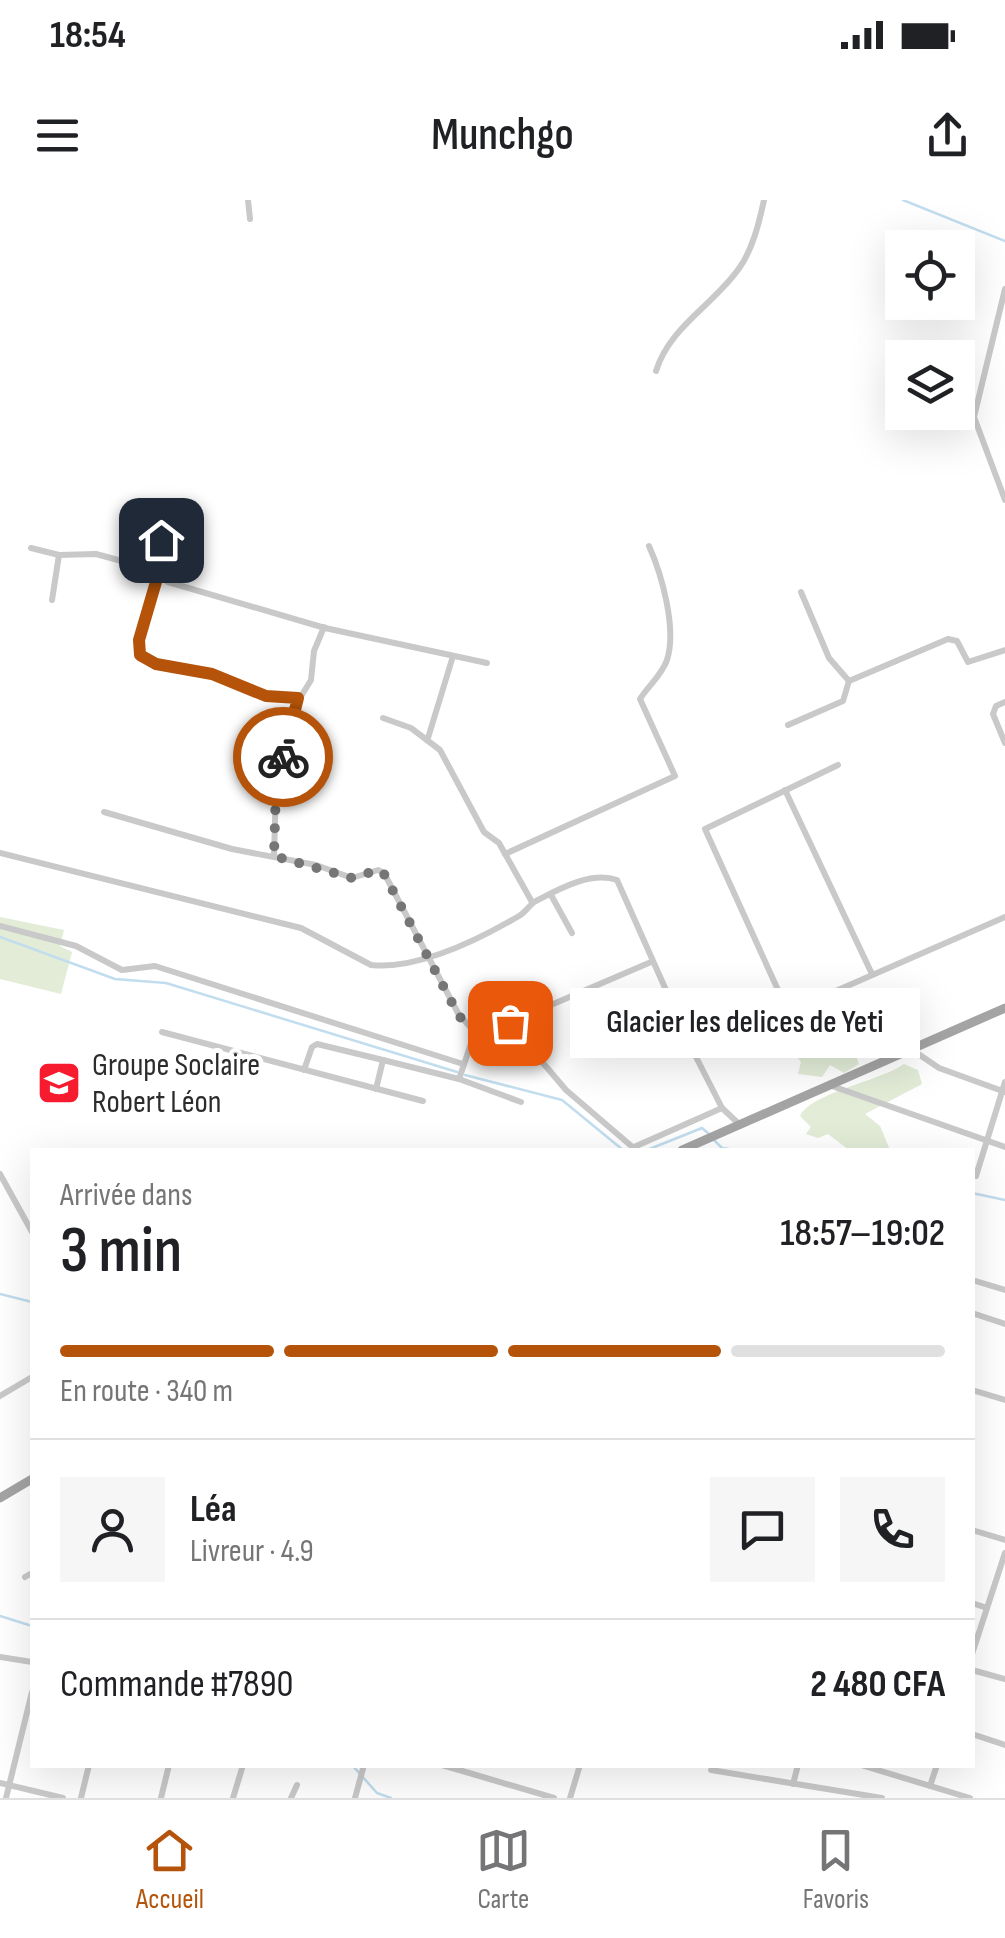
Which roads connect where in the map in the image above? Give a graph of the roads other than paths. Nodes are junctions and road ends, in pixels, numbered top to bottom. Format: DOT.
graph roads {
  1 [pos="248,200"];
  2 [pos="764,200"];
  3 [pos="250,219"];
  4 [pos="1005,289"];
  5 [pos="656,371"];
  6 [pos="1005,500"];
  7 [pos="161,540"];
  8 [pos="649,546"];
  9 [pos="31,548"];
  10 [pos="59,554"];
  11 [pos="156,573"];
  12 [pos="801,592"];
  13 [pos="52,600"];
  14 [pos="324,627"];
  15 [pos="1005,650"];
  16 [pos="453,656"];
  17 [pos="487,663"];
  18 [pos="849,682"];
  19 [pos="298,698"];
  20 [pos="1005,702"];
  21 [pos="383,718"];
  22 [pos="788,725"];
  23 [pos="428,738"];
  24 [pos="1005,743"];
  25 [pos="838,765"];
  26 [pos="784,790"];
  27 [pos="104,812"];
  28 [pos="0,853"];
  29 [pos="505,854"];
  30 [pos="274,856"];
  31 [pos="551,895"];
  32 [pos="532,902"];
  33 [pos="1005,917"];
  34 [pos="0,926"];
  35 [pos="572,933"];
  36 [pos="431,956"];
  37 [pos="651,962"];
  38 [pos="872,974"];
  39 [pos="1005,1008"];
  40 [pos="788,1012"];
  41 [pos="510,1023"];
  42 [pos="162,1032"];
  43 [pos="475,1032"];
  44 [pos="911,1049"];
  45 [pos="694,1053"];
  46 [pos="383,1060"];
  47 [pos="463,1064"];
  48 [pos="304,1070"];
  49 [pos="459,1079"];
  50 [pos="828,1084"];
  51 [pos="1004,1088"];
  52 [pos="376,1089"];
  53 [pos="423,1100"];
  54 [pos="521,1102"];
  55 [pos="722,1108"];
  56 [pos="739,1124"];
  57 [pos="986,1141"];
  58 [pos="1005,1147"];
  59 [pos="634,1148"];
  60 [pos="637,1148"];
  61 [pos="686,1148"];
  62 [pos="0,1174"];
  63 [pos="976,1176"];
  64 [pos="30,1228"];
  65 [pos="975,1281"];
  66 [pos="1005,1290"];
  67 [pos="975,1315"];
  68 [pos="1005,1324"];
  69 [pos="30,1379"];
  70 [pos="2,1391"];
  71 [pos="975,1391"];
  72 [pos="1005,1400"];
  73 [pos="30,1480"];
  74 [pos="0,1498"];
  75 [pos="975,1531"];
  76 [pos="1005,1540"];
  77 [pos="1005,1554"];
  78 [pos="975,1604"];
  79 [pos="987,1608"];
  80 [pos="975,1645"];
  81 [pos="0,1658"];
  82 [pos="30,1662"];
  83 [pos="975,1671"];
  84 [pos="1005,1680"];
  85 [pos="30,1699"];
  86 [pos="975,1735"];
  87 [pos="1005,1744"];
  88 [pos="87,1768"];
  89 [pos="167,1768"];
  90 [pos="242,1768"];
  91 [pos="363,1768"];
  92 [pos="452,1768"];
  93 [pos="579,1768"];
  94 [pos="797,1768"];
  95 [pos="871,1768"];
  96 [pos="936,1768"];
  97 [pos="711,1770"];
  98 [pos="4,1784"];
  99 [pos="792,1784"];
  100 [pos="297,1785"];
  101 [pos="930,1786"];
  102 [pos="6,1798"];
  103 [pos="63,1798"];
  104 [pos="81,1798"];
  105 [pos="161,1798"];
  106 [pos="234,1798"];
  107 [pos="291,1798"];
  108 [pos="355,1798"];
  109 [pos="554,1798"];
  110 [pos="570,1798"];
  111 [pos="882,1798"];
  112 [pos="970,1798"];
  1 -- 3 [label="street"];
  2 -- 5 [label="street"];
  4 -- 6 [label="street"];
  7 -- 11 [label="street"];
  8 -- 29 [label="street"];
  9 -- 10 [label="street"];
  10 -- 11 [label="street"];
  10 -- 13 [label="street"];
  11 -- 14 [label="street"];
  11 -- 19 [label="street"];
  12 -- 18 [label="street"];
  14 -- 16 [label="street"];
  14 -- 19 [label="street"];
  15 -- 18 [label="street"];
  16 -- 17 [label="street"];
  16 -- 23 [label="street"];
  18 -- 22 [label="street"];
  19 -- 30 [label="street"];
  20 -- 24 [label="street"];
  21 -- 23 [label="street"];
  23 -- 29 [label="street"];
  25 -- 26 [label="street"];
  26 -- 38 [label="street"];
  26 -- 40 [label="street"];
  27 -- 30 [label="street"];
  28 -- 36 [label="street"];
  29 -- 32 [label="street"];
  30 -- 36 [label="street"];
  31 -- 32 [label="street"];
  31 -- 35 [label="street"];
  31 -- 37 [label="street"];
  32 -- 36 [label="street"];
  33 -- 38 [label="street"];
  34 -- 47 [label="street"];
  36 -- 43 [label="street"];
  37 -- 41 [label="street"];
  37 -- 45 [label="street"];
  38 -- 40 [label="street"];
  39 -- 44 [label="main road"];
  40 -- 45 [label="street"];
  41 -- 43 [label="street"];
  41 -- 59 [label="street"];
  42 -- 48 [label="street"];
  43 -- 47 [label="street"];
  44 -- 50 [label="main road"];
  44 -- 51 [label="street"];
  45 -- 55 [label="street"];
  46 -- 48 [label="street"];
  46 -- 49 [label="street"];
  46 -- 52 [label="street"];
  47 -- 49 [label="street"];
  48 -- 52 [label="street"];
  49 -- 54 [label="street"];
  50 -- 56 [label="main road"];
  50 -- 57 [label="street"];
  51 -- 57 [label="street"];
  52 -- 53 [label="street"];
  55 -- 56 [label="street"];
  55 -- 60 [label="street"];
  56 -- 61 [label="main road"];
  57 -- 58 [label="street"];
  57 -- 63 [label="street"];
  62 -- 64 [label="street"];
  65 -- 66 [label="street"];
  67 -- 68 [label="street"];
  69 -- 70 [label="street"];
  71 -- 72 [label="street"];
  73 -- 74 [label="main road"];
  75 -- 76 [label="street"];
  77 -- 79 [label="street"];
  78 -- 79 [label="street"];
  79 -- 80 [label="street"];
  81 -- 82 [label="street"];
  83 -- 84 [label="street"];
  85 -- 98 [label="street"];
  86 -- 87 [label="street"];
  88 -- 104 [label="street"];
  89 -- 105 [label="street"];
  90 -- 106 [label="street"];
  91 -- 108 [label="street"];
  92 -- 109 [label="street"];
  93 -- 110 [label="street"];
  94 -- 99 [label="street"];
  95 -- 101 [label="street"];
  96 -- 101 [label="street"];
  97 -- 99 [label="street"];
  98 -- 102 [label="street"];
  98 -- 103 [label="street"];
  99 -- 111 [label="street"];
  100 -- 107 [label="street"];
  101 -- 112 [label="street"];
}
